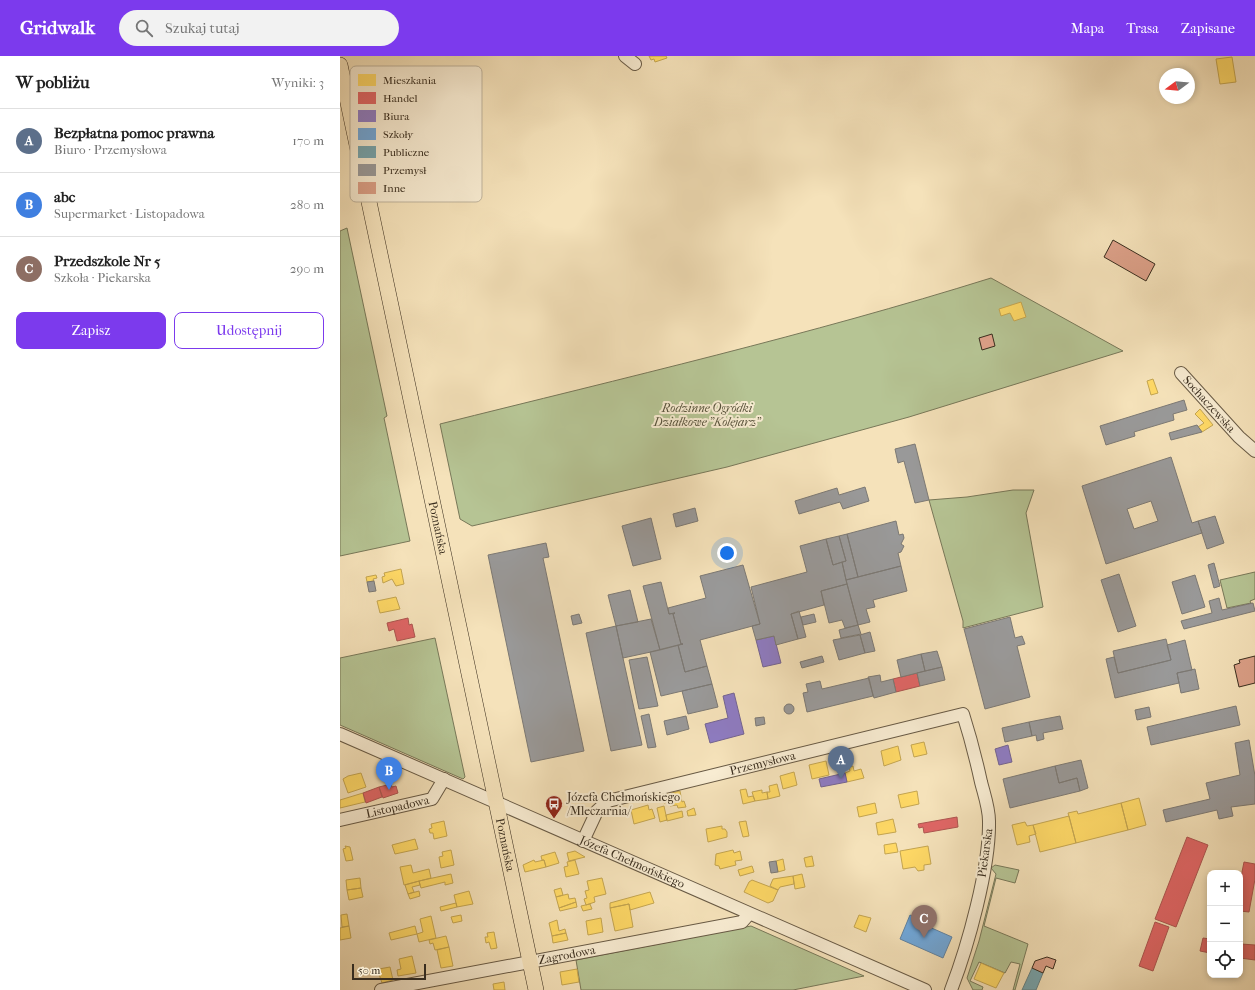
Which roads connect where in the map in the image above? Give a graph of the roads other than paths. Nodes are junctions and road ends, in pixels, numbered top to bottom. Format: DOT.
graph roads {
  1 [pos="625,56"];
  2 [pos="635,64"];
  3 [pos="340,65"];
  4 [pos="350,112"];
  5 [pos="369,202"];
  6 [pos="1181,373"];
  7 [pos="1255,451"];
  8 [pos="963,714"];
  9 [pos="340,734"];
  10 [pos="444,779"];
  11 [pos="496,802"];
  12 [pos="340,820"];
  13 [pos="583,841"];
  14 [pos="749,914"];
  15 [pos="530,961"];
  16 [pos="381,990"];
  17 [pos="536,990"];
  18 [pos="925,990"];
  19 [pos="951,990"];
  1 -- 2 [label="street"];
  3 -- 4 [label="main road, Poznańska"];
  5 -- 11 [label="main road, Poznańska"];
  6 -- 7 [label="street, Sochaczewska"];
  8 -- 13 [label="street, Przemysłowa"];
  8 -- 19 [label="street, Piekarska"];
  9 -- 10 [label="street, Józefa Chełmońskiego"];
  10 -- 11 [label="street, Józefa Chełmońskiego"];
  10 -- 12 [label="street, Listopadowa"];
  11 -- 13 [label="street, Józefa Chełmońskiego"];
  11 -- 15 [label="main road, Poznańska"];
  13 -- 14 [label="street, Józefa Chełmońskiego"];
  14 -- 15 [label="street, Zagrodowa"];
  14 -- 18 [label="street, Józefa Chełmońskiego"];
  15 -- 16 [label="street, Zagrodowa"];
  15 -- 17 [label="main road, Poznańska"];
}
